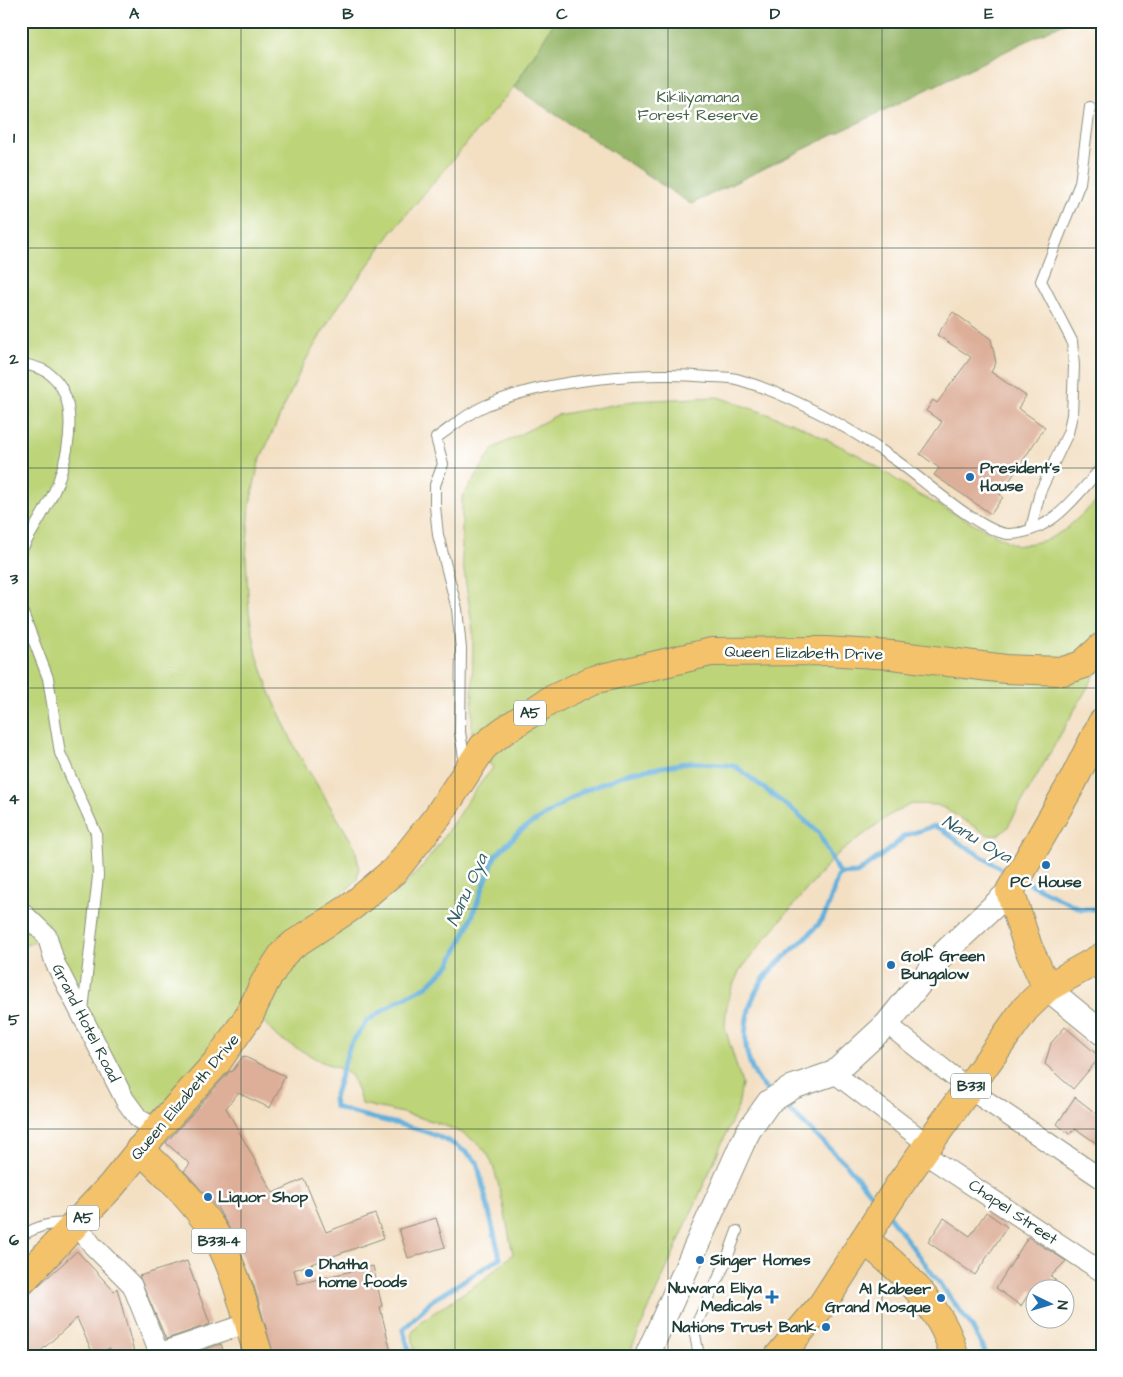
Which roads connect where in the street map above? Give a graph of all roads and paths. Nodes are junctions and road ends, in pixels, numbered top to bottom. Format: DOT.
graph roads {
  1 [pos="1090,107"];
  2 [pos="21,363"];
  3 [pos="1102,467"];
  4 [pos="1031,529"];
  5 [pos="21,551"];
  6 [pos="21,608"];
  7 [pos="1102,647"];
  8 [pos="1102,723"];
  9 [pos="466,770"];
  10 [pos="1011,889"];
  11 [pos="21,911"];
  12 [pos="1102,957"];
  13 [pos="1047,988"];
  14 [pos="84,1019"];
  15 [pos="887,1024"];
  16 [pos="1102,1034"];
  17 [pos="834,1073"];
  18 [pos="969,1090"];
  19 [pos="149,1139"];
  20 [pos="926,1149"];
  21 [pos="1102,1179"];
  22 [pos="77,1224"];
  23 [pos="737,1231"];
  24 [pos="868,1234"];
  25 [pos="21,1236"];
  26 [pos="1102,1272"];
  27 [pos="21,1282"];
  28 [pos="248,1323"];
  29 [pos="152,1354"];
  30 [pos="259,1356"];
  31 [pos="647,1356"];
  32 [pos="699,1356"];
  33 [pos="779,1356"];
  34 [pos="954,1356"];
  1 -- 4 [label="lane"];
  2 -- 5 [label="lane"];
  3 -- 4 [label="lane"];
  4 -- 9 [label="lane"];
  6 -- 14 [label="lane"];
  7 -- 9 [label="main road, Queen Elizabeth Drive / A5"];
  8 -- 10 [label="main road"];
  9 -- 19 [label="main road, Queen Elizabeth Drive / A5"];
  10 -- 13 [label="main road"];
  10 -- 15 [label="street"];
  11 -- 14 [label="street, Grand Hotel Road"];
  12 -- 13 [label="main road"];
  13 -- 16 [label="street"];
  13 -- 18 [label="main road, B331"];
  14 -- 19 [label="street, Grand Hotel Road"];
  15 -- 17 [label="street"];
  15 -- 18 [label="street"];
  17 -- 20 [label="street, Chapel Street"];
  17 -- 31 [label="street"];
  18 -- 20 [label="main road, B331"];
  18 -- 21 [label="street"];
  19 -- 22 [label="main road, Queen Elizabeth Drive / A5"];
  19 -- 28 [label="main road, B331-4"];
  20 -- 24 [label="main road, B331"];
  20 -- 26 [label="street, Chapel Street"];
  22 -- 25 [label="lane"];
  22 -- 27 [label="main road, Queen Elizabeth Drive / A5"];
  22 -- 29 [label="street"];
  23 -- 32 [label="lane"];
  24 -- 33 [label="main road, B331"];
  24 -- 34 [label="main road"];
  28 -- 29 [label="street"];
  28 -- 30 [label="main road, B331-4"];
}
